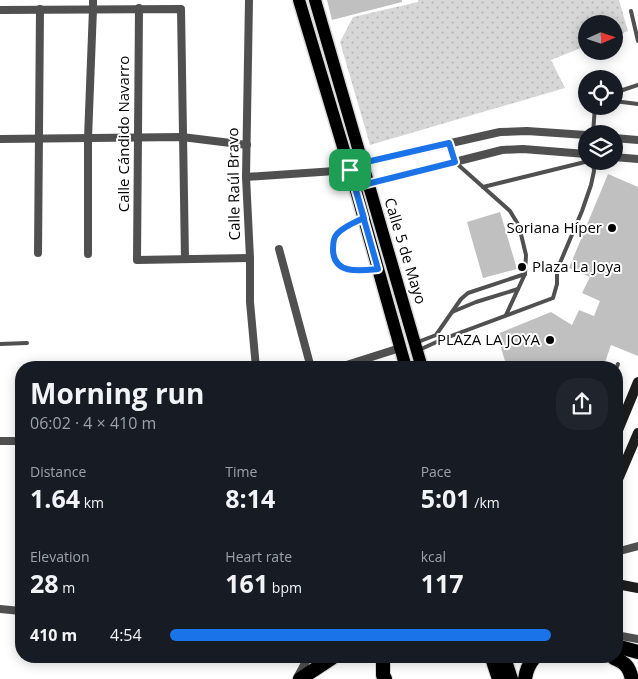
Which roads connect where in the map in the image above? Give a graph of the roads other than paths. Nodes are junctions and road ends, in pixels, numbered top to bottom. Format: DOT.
graph roads {
  1 [pos="93,0"];
  2 [pos="249,0"];
  3 [pos="300,0"];
  4 [pos="314,0"];
  5 [pos="139,8"];
  6 [pos="40,9"];
  7 [pos="93,9"];
  8 [pos="0,10"];
  9 [pos="631,12"];
  10 [pos="638,41"];
  11 [pos="638,85"];
  12 [pos="623,90"];
  13 [pos="623,102"];
  14 [pos="638,104"];
  15 [pos="578,134"];
  16 [pos="138,137"];
  17 [pos="182,137"];
  18 [pos="40,138"];
  19 [pos="88,138"];
  20 [pos="0,139"];
  21 [pos="623,139"];
  22 [pos="638,140"];
  23 [pos="449,143"];
  24 [pos="247,145"];
  25 [pos="578,153"];
  26 [pos="623,158"];
  27 [pos="638,159"];
  28 [pos="455,162"];
  29 [pos="362,163"];
  30 [pos="578,164"];
  31 [pos="349,168"];
  32 [pos="594,170"];
  33 [pos="246,177"];
  34 [pos="368,184"];
  35 [pos="355,187"];
  36 [pos="483,187"];
  37 [pos="364,218"];
  38 [pos="279,249"];
  39 [pos="38,253"];
  40 [pos="88,254"];
  41 [pos="250,258"];
  42 [pos="185,259"];
  43 [pos="378,269"];
  44 [pos="525,274"];
  45 [pos="518,289"];
  46 [pos="452,312"];
  47 [pos="506,315"];
  48 [pos="27,343"];
  49 [pos="0,344"];
  50 [pos="417,347"];
  51 [pos="400,348"];
  52 [pos="255,361"];
  53 [pos="309,361"];
  54 [pos="359,361"];
  55 [pos="404,361"];
  56 [pos="420,361"];
  57 [pos="638,382"];
  58 [pos="623,418"];
  59 [pos="638,433"];
  60 [pos="0,441"];
  61 [pos="15,441"];
  62 [pos="635,448"];
  63 [pos="623,463"];
  64 [pos="638,546"];
  65 [pos="623,550"];
  66 [pos="623,585"];
  67 [pos="638,588"];
  68 [pos="0,609"];
  69 [pos="15,610"];
  70 [pos="623,637"];
  71 [pos="638,639"];
  72 [pos="623,648"];
  73 [pos="638,652"];
  74 [pos="623,662"];
  75 [pos="305,663"];
  76 [pos="324,663"];
  77 [pos="383,663"];
  78 [pos="494,663"];
  79 [pos="507,663"];
  80 [pos="531,663"];
  81 [pos="296,679"];
  82 [pos="300,679"];
  83 [pos="385,679"];
  84 [pos="499,679"];
  85 [pos="512,679"];
  86 [pos="525,679"];
  87 [pos="632,679"];
  1 -- 7 [label="street"];
  2 -- 24 [label="street, Calle Raúl Bravo"];
  3 -- 31 [label="main road, Calle 5 de Mayo"];
  4 -- 29 [label="main road, Calle 5 de Mayo"];
  5 -- 7 [label="street"];
  5 -- 16 [label="street, Calle Cándido Navarro"];
  5 -- 17 [label="street"];
  6 -- 7 [label="street"];
  6 -- 8 [label="street"];
  6 -- 18 [label="street"];
  7 -- 19 [label="street"];
  9 -- 10 [label="lane"];
  11 -- 12 [label="lane"];
  13 -- 14 [label="lane"];
  15 -- 23 [label="street"];
  16 -- 17 [label="street"];
  16 -- 19 [label="street"];
  16 -- 42 [label="street, Calle Cándido Navarro"];
  17 -- 24 [label="street"];
  17 -- 42 [label="street"];
  18 -- 19 [label="street"];
  18 -- 20 [label="street"];
  18 -- 39 [label="street"];
  19 -- 40 [label="street"];
  21 -- 22 [label="street"];
  23 -- 28 [label="lane"];
  23 -- 29 [label="street"];
  24 -- 33 [label="street, Calle Raúl Bravo"];
  25 -- 28 [label="street"];
  26 -- 27 [label="street"];
  28 -- 34 [label="street"];
  28 -- 36 [label="lane"];
  29 -- 31 [label="street"];
  29 -- 34 [label="main road, Calle 5 de Mayo"];
  30 -- 36 [label="lane"];
  31 -- 33 [label="street"];
  31 -- 35 [label="main road, Calle 5 de Mayo"];
  32 -- 47 [label="lane"];
  33 -- 41 [label="street, Calle Raúl Bravo"];
  34 -- 35 [label="street"];
  34 -- 50 [label="main road, Calle 5 de Mayo"];
  35 -- 37 [label="main road, Calle 5 de Mayo"];
  36 -- 44 [label="lane"];
  37 -- 43 [label="main road, Calle 5 de Mayo"];
  37 -- 43 [label="lane"];
  38 -- 53 [label="street"];
  41 -- 42 [label="street"];
  41 -- 52 [label="street, Calle Raúl Bravo"];
  43 -- 51 [label="main road, Calle 5 de Mayo"];
  44 -- 45 [label="lane"];
  44 -- 46 [label="lane"];
  45 -- 46 [label="lane"];
  45 -- 47 [label="lane"];
  46 -- 50 [label="lane"];
  47 -- 50 [label="lane"];
  48 -- 49 [label="lane"];
  50 -- 56 [label="main road, Calle 5 de Mayo"];
  51 -- 54 [label="street"];
  51 -- 55 [label="main road, Calle 5 de Mayo"];
  57 -- 58 [label="street"];
  59 -- 62 [label="street"];
  60 -- 61 [label="street"];
  62 -- 63 [label="street"];
  64 -- 65 [label="street"];
  66 -- 67 [label="street"];
  68 -- 69 [label="street"];
  70 -- 71 [label="street"];
  72 -- 73 [label="highway"];
  74 -- 87 [label="highway"];
  75 -- 81 [label="street"];
  76 -- 82 [label="highway"];
  77 -- 83 [label="highway"];
  78 -- 84 [label="highway"];
  79 -- 85 [label="main road"];
  80 -- 86 [label="highway"];
}
